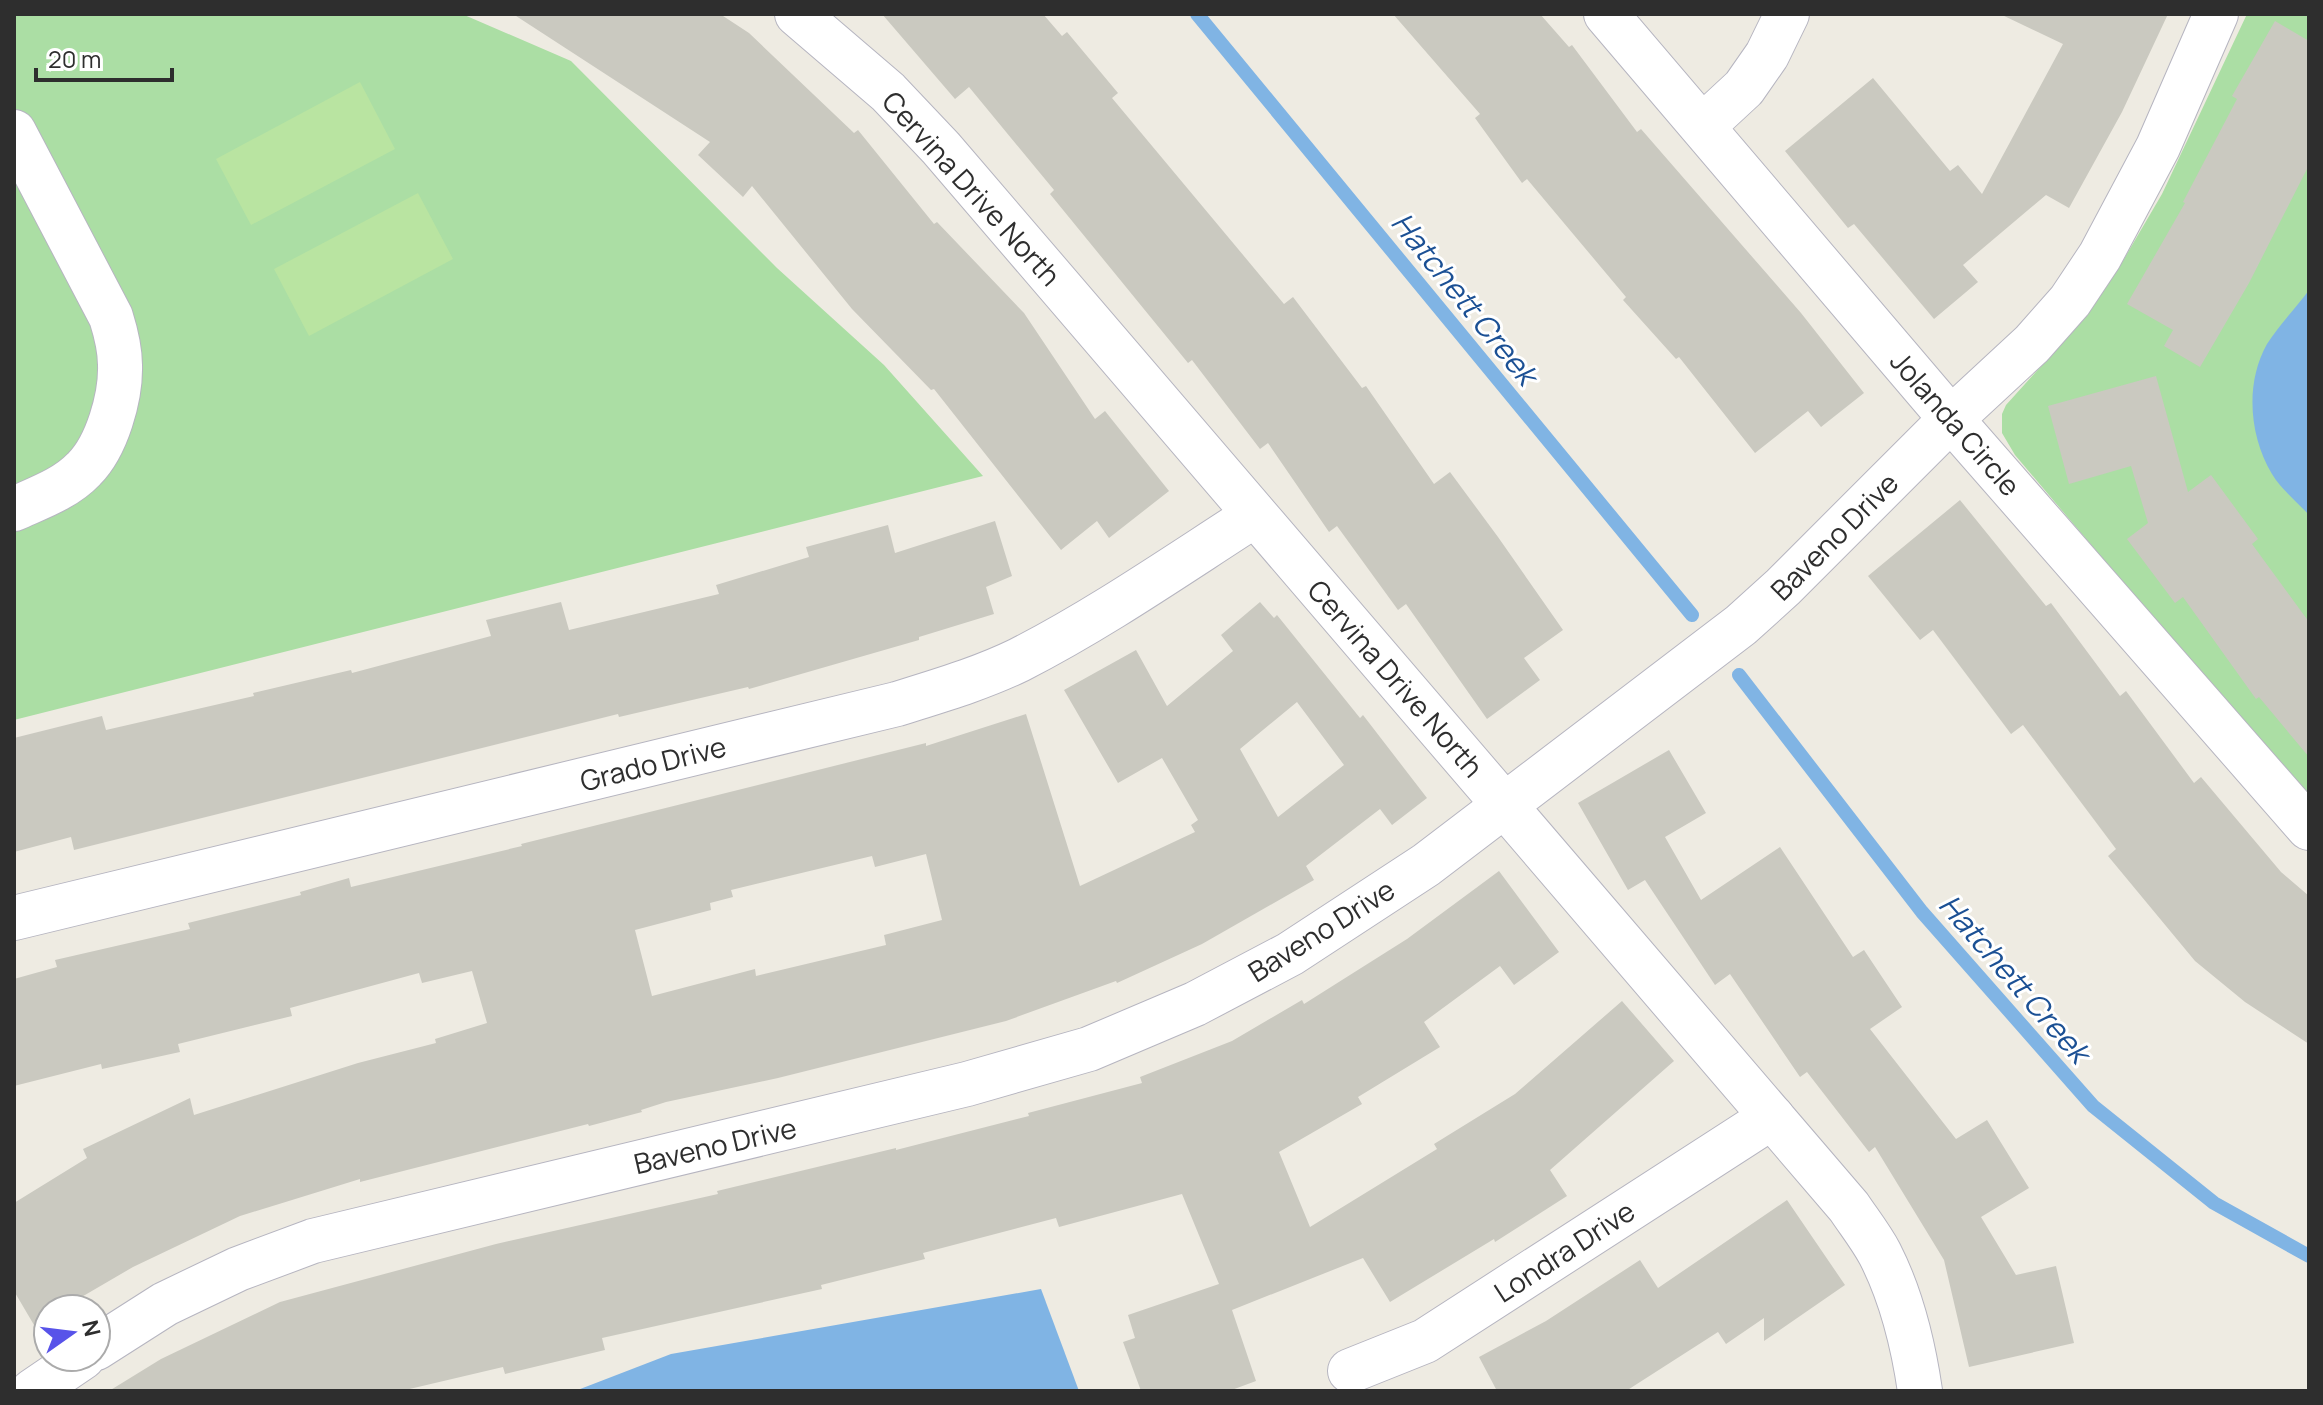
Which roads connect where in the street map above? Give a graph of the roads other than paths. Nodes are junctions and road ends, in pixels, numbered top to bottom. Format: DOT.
graph roads {
  1 [pos="797,14"];
  2 [pos="1606,14"];
  3 [pos="1787,14"];
  4 [pos="2216,14"];
  5 [pos="1703,126"];
  6 [pos="14,132"];
  7 [pos="1951,419"];
  8 [pos="14,509"];
  9 [pos="1255,515"];
  10 [pos="1506,804"];
  11 [pos="2309,828"];
  12 [pos="14,918"];
  13 [pos="1772,1117"];
  14 [pos="112,1338"];
  15 [pos="1350,1371"];
  16 [pos="59,1373"];
  17 [pos="33,1391"];
  18 [pos="1920,1391"];
  1 -- 9 [label="street, Cervina Drive North"];
  2 -- 5 [label="street, Jolanda Circle"];
  3 -- 5 [label="street"];
  4 -- 7 [label="street, Baveno Drive"];
  5 -- 7 [label="street, Jolanda Circle"];
  6 -- 8 [label="street"];
  7 -- 10 [label="street, Baveno Drive"];
  7 -- 11 [label="street, Jolanda Circle"];
  9 -- 10 [label="street, Cervina Drive North"];
  9 -- 12 [label="street, Grado Drive"];
  10 -- 13 [label="street, Cervina Drive North"];
  10 -- 14 [label="street, Baveno Drive"];
  13 -- 15 [label="street, Londra Drive"];
  13 -- 18 [label="street, Cervina Drive North"];
  16 -- 17 [label="street"];
}
